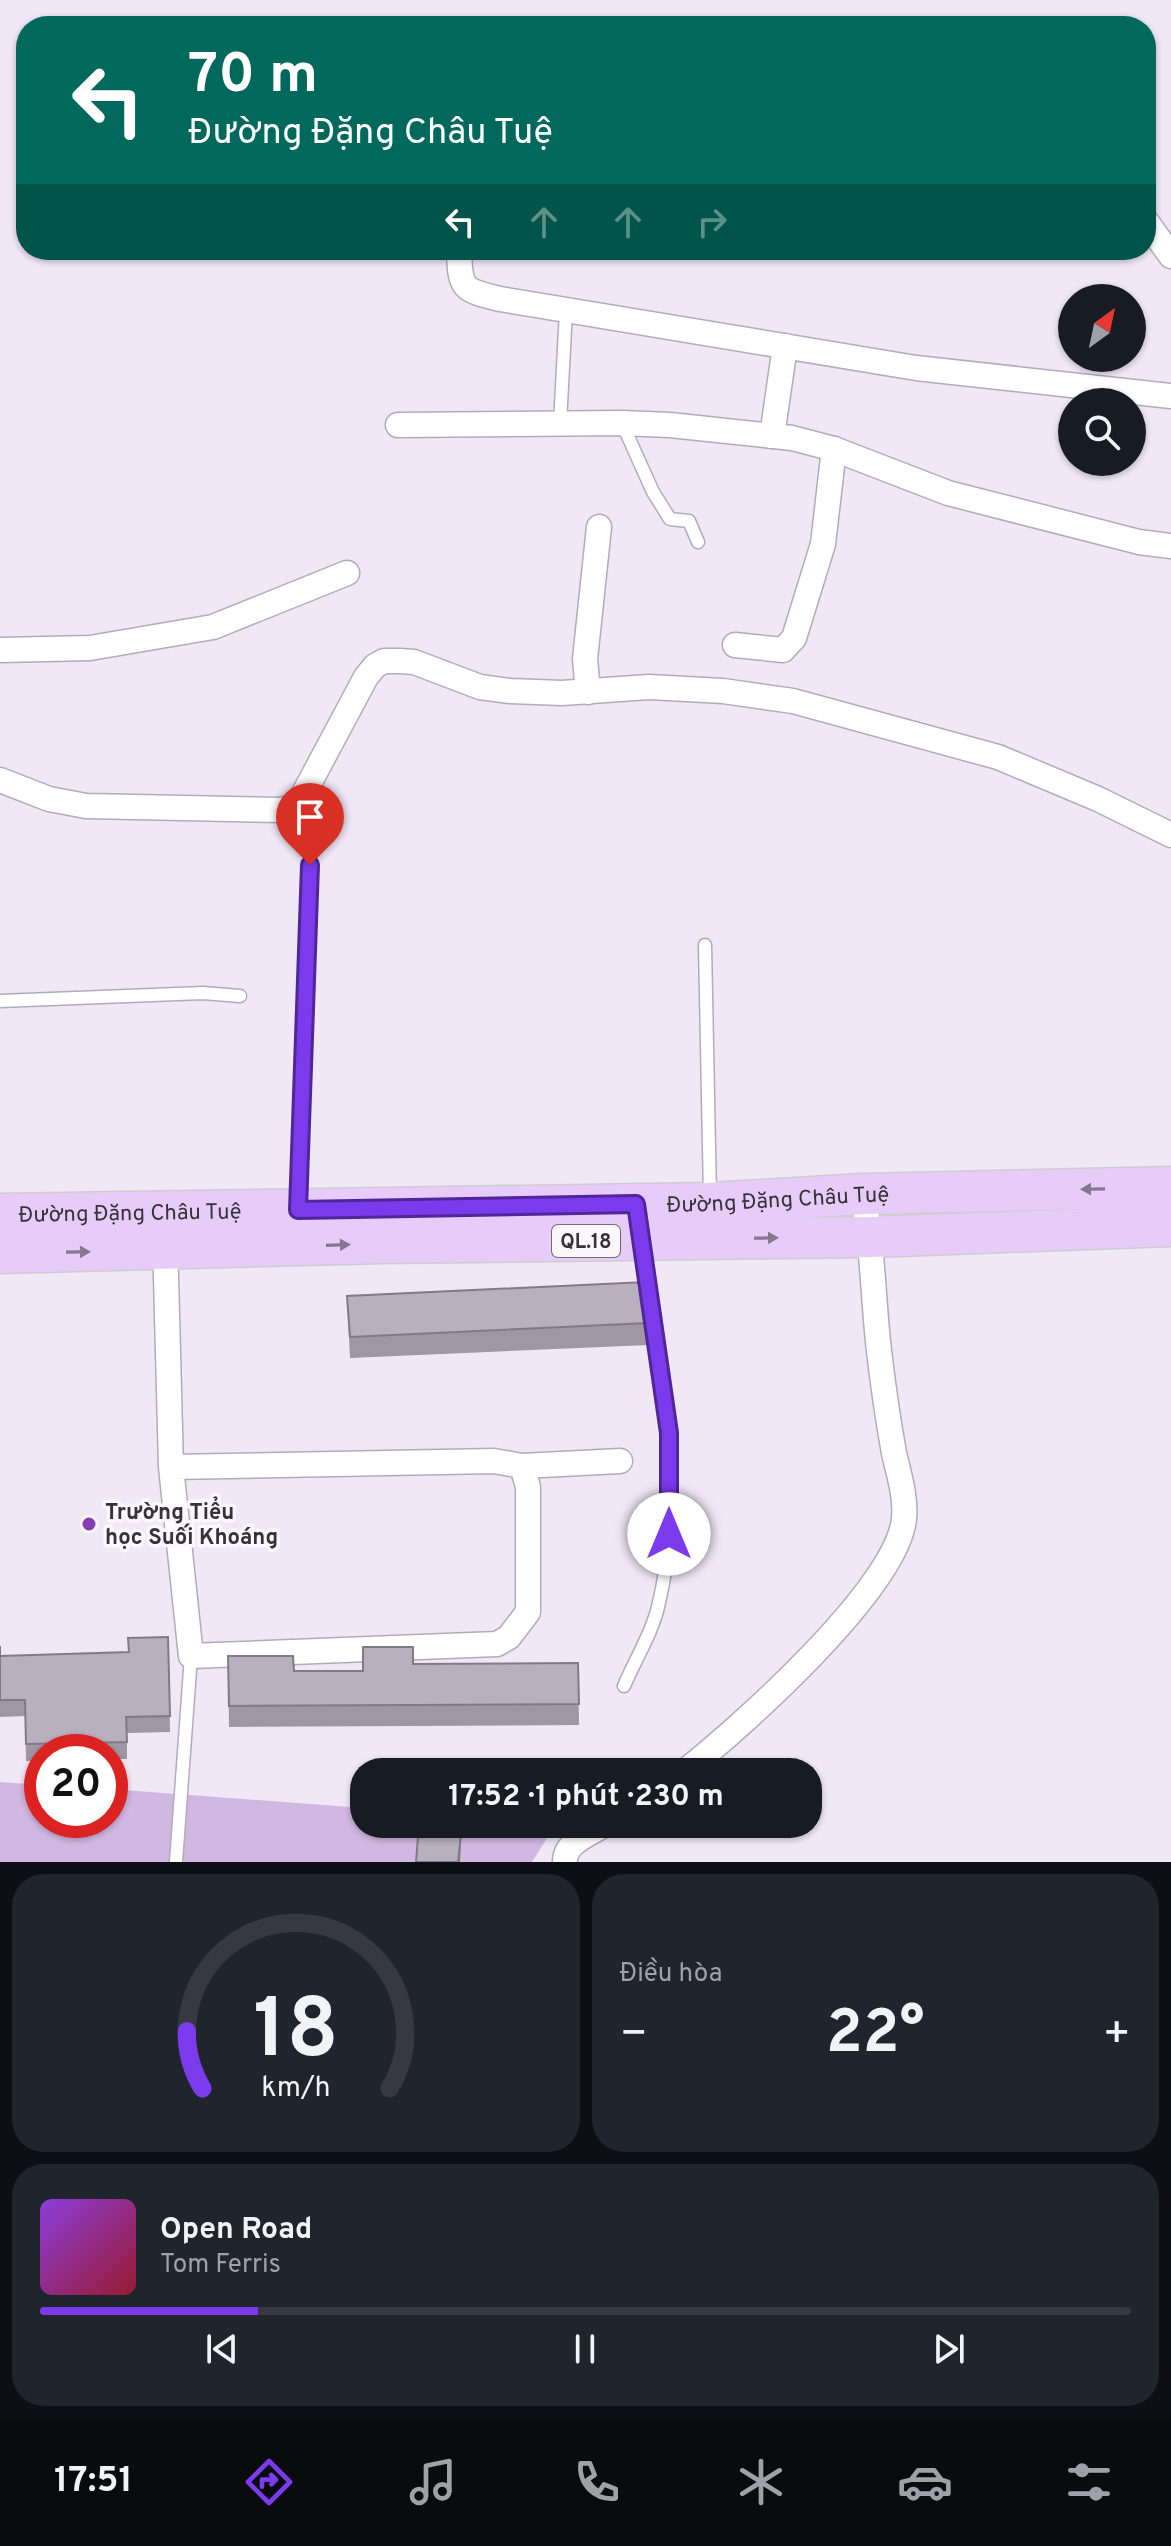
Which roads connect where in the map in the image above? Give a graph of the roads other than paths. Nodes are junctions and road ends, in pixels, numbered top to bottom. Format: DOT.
graph roads {
  1 [pos="1156,235"];
  2 [pos="1171,256"];
  3 [pos="459,260"];
  4 [pos="566,311"];
  5 [pos="785,346"];
  6 [pos="1171,396"];
  7 [pos="560,423"];
  8 [pos="622,423"];
  9 [pos="398,425"];
  10 [pos="772,436"];
  11 [pos="834,449"];
  12 [pos="599,527"];
  13 [pos="698,542"];
  14 [pos="1171,546"];
  15 [pos="347,573"];
  16 [pos="735,645"];
  17 [pos="0,650"];
  18 [pos="587,675"];
  19 [pos="0,780"];
  20 [pos="1171,835"];
  21 [pos="310,865"];
  22 [pos="705,945"];
  23 [pos="240,996"];
  24 [pos="0,1001"];
  25 [pos="1171,1187"];
  26 [pos="863,1194"];
  27 [pos="0,1214"];
  28 [pos="710,1221"];
  29 [pos="639,1222"];
  30 [pos="1171,1226"];
  31 [pos="297,1228"];
  32 [pos="165,1231"];
  33 [pos="871,1237"];
  34 [pos="0,1253"];
  35 [pos="620,1461"];
  36 [pos="522,1466"];
  37 [pos="171,1467"];
  38 [pos="191,1656"];
  39 [pos="624,1686"];
  40 [pos="700,1758"];
  41 [pos="582,1838"];
  42 [pos="176,1862"];
  43 [pos="565,1862"];
  1 -- 2 [label="street"];
  3 -- 4 [label="street"];
  4 -- 5 [label="street"];
  4 -- 7 [label="lane"];
  5 -- 6 [label="street"];
  5 -- 10 [label="street"];
  7 -- 8 [label="street"];
  7 -- 9 [label="street"];
  8 -- 10 [label="street"];
  8 -- 13 [label="lane"];
  10 -- 11 [label="street"];
  11 -- 14 [label="street"];
  11 -- 16 [label="street"];
  12 -- 18 [label="street"];
  15 -- 17 [label="street"];
  18 -- 19 [label="street"];
  18 -- 20 [label="street"];
  21 -- 31 [label="lane"];
  22 -- 28 [label="lane"];
  23 -- 24 [label="lane"];
  25 -- 26 [label="main road, Đường Đặng Châu Tuệ / QL.18, one-way"];
  26 -- 28 [label="main road, Đường Đặng Châu Tuệ / QL.18"];
  26 -- 33 [label="street"];
  27 -- 32 [label="main road, Đường Đặng Châu Tuệ / QL.18"];
  28 -- 29 [label="main road, Đường Đặng Châu Tuệ / QL.18"];
  28 -- 33 [label="main road, Đường Đặng Châu Tuệ / QL.18, one-way"];
  29 -- 31 [label="main road, Đường Đặng Châu Tuệ / QL.18"];
  29 -- 39 [label="lane"];
  30 -- 33 [label="main road, Đường Đặng Châu Tuệ / QL.18"];
  31 -- 32 [label="main road, Đường Đặng Châu Tuệ / QL.18"];
  34 -- 32 [label="main road, Đường Đặng Châu Tuệ / QL.18, one-way"];
  32 -- 37 [label="street"];
  33 -- 40 [label="street"];
  35 -- 36 [label="street"];
  36 -- 37 [label="street"];
  36 -- 38 [label="street"];
  37 -- 38 [label="street"];
  38 -- 42 [label="lane"];
  41 -- 43 [label="street"];
}
